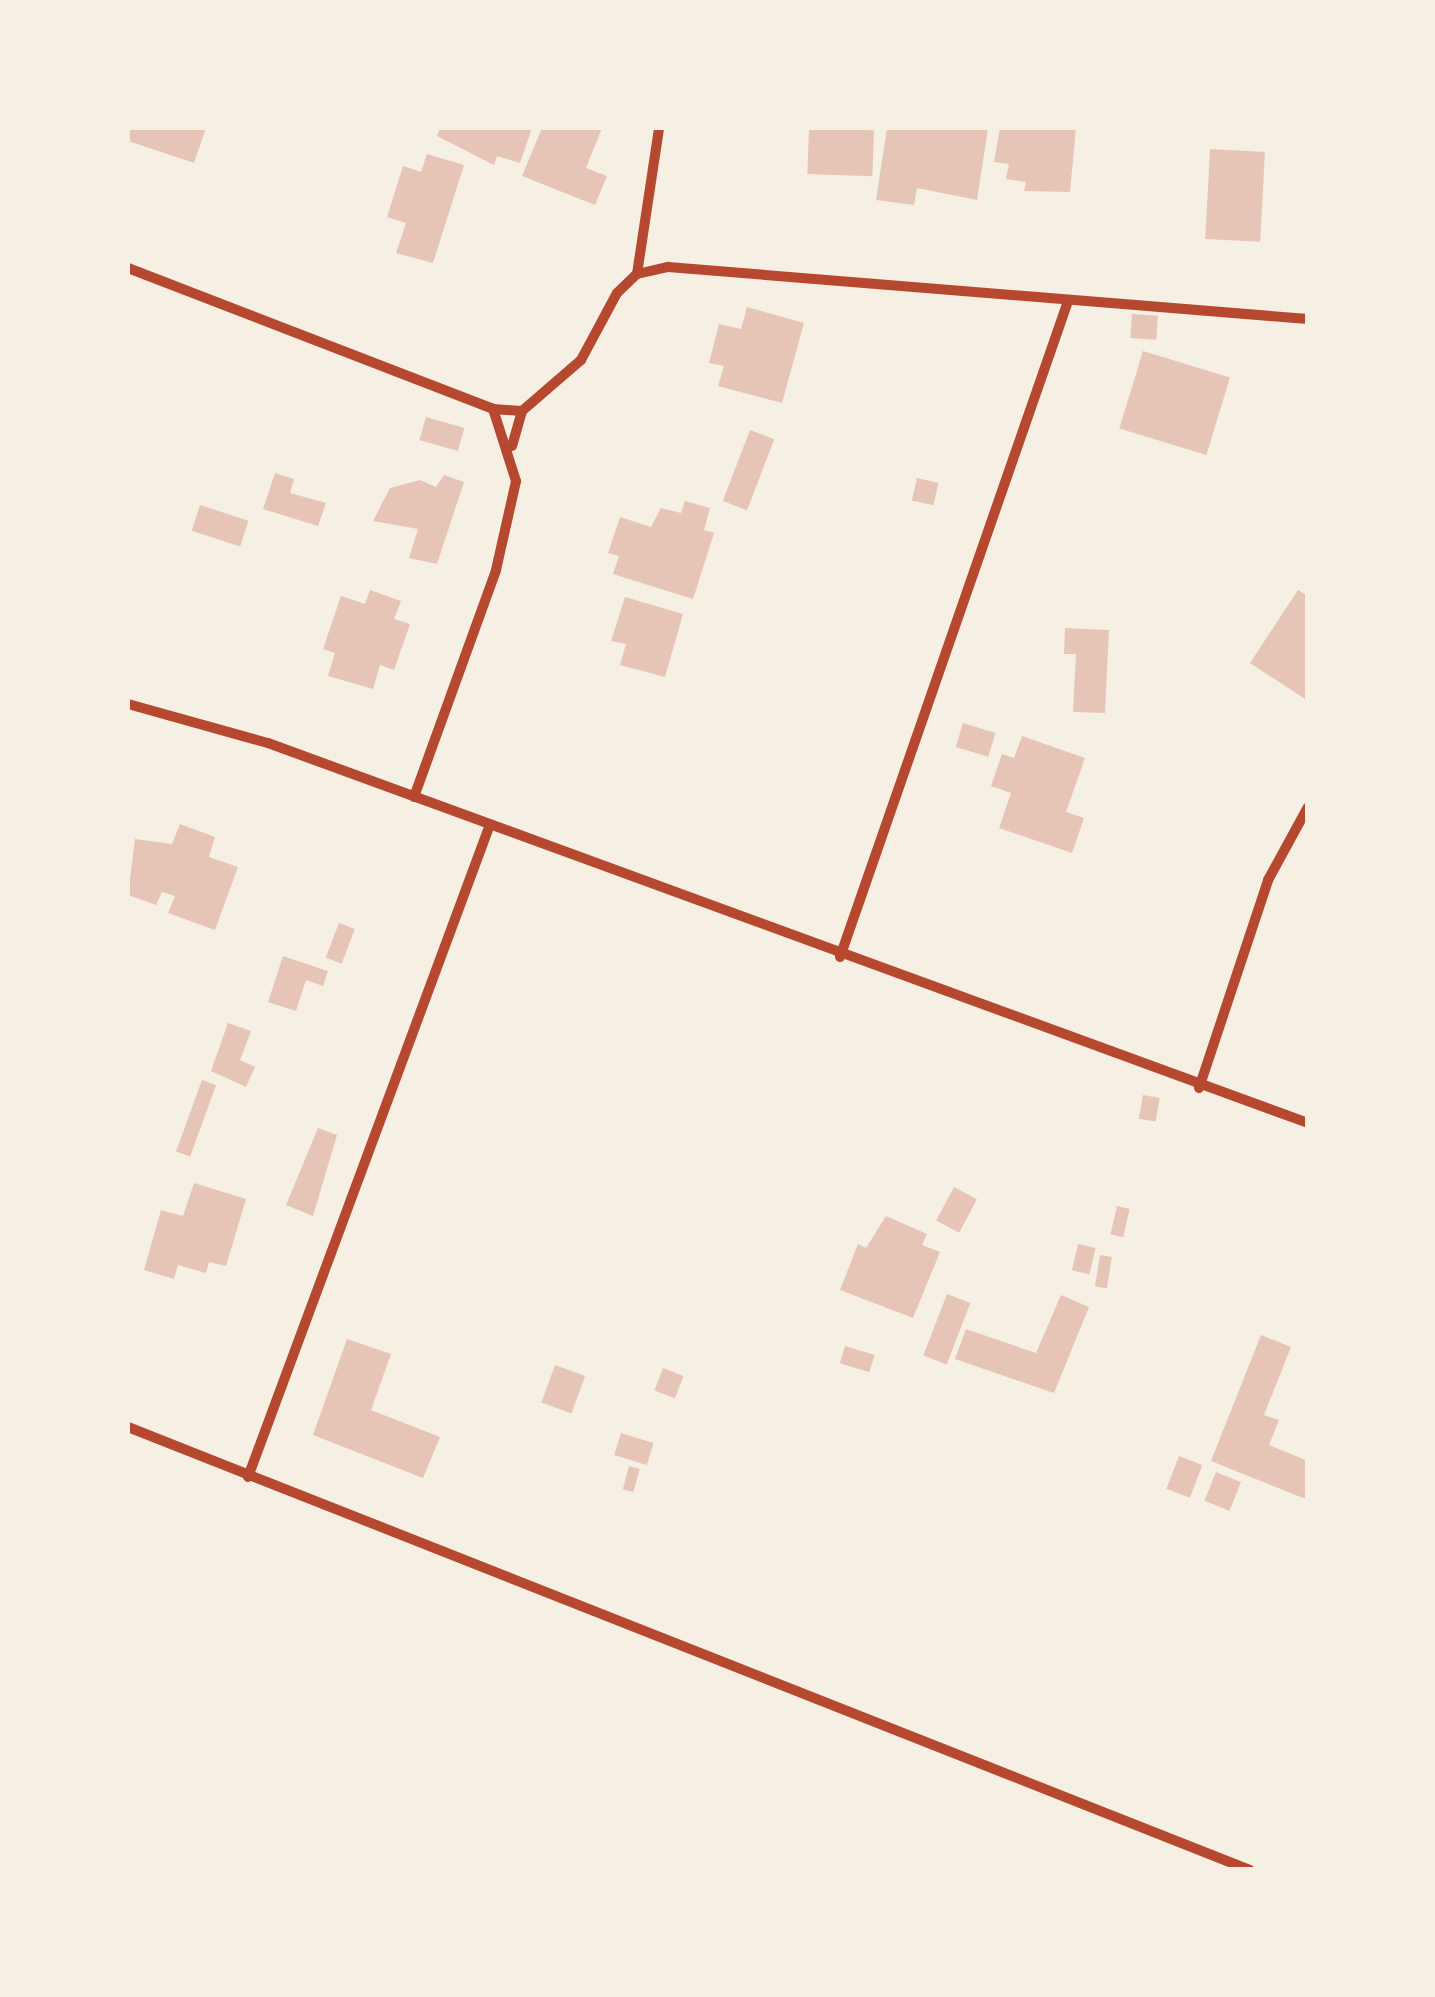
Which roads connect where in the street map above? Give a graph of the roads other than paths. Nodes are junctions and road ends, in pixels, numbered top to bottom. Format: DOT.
graph roads {
  1 [pos="660,128"];
  2 [pos="128,268"];
  3 [pos="637,274"];
  4 [pos="1068,304"];
  5 [pos="1308,319"];
  6 [pos="493,409"];
  7 [pos="522,410"];
  8 [pos="512,447"];
  9 [pos="128,704"];
  10 [pos="414,797"];
  11 [pos="1308,807"];
  12 [pos="488,830"];
  13 [pos="840,957"];
  14 [pos="1199,1088"];
  15 [pos="1308,1124"];
  16 [pos="128,1426"];
  17 [pos="248,1477"];
  18 [pos="1250,1870"];
  1 -- 3 [label="street"];
  2 -- 6 [label="street"];
  3 -- 4 [label="street"];
  3 -- 7 [label="street"];
  4 -- 5 [label="street"];
  4 -- 13 [label="street"];
  6 -- 7 [label="street"];
  6 -- 8 [label="street"];
  7 -- 8 [label="street"];
  8 -- 10 [label="street"];
  9 -- 10 [label="street"];
  10 -- 12 [label="street"];
  11 -- 14 [label="street"];
  12 -- 13 [label="street"];
  12 -- 17 [label="street"];
  13 -- 14 [label="street"];
  14 -- 15 [label="street"];
  16 -- 17 [label="street"];
  17 -- 18 [label="street"];
}
